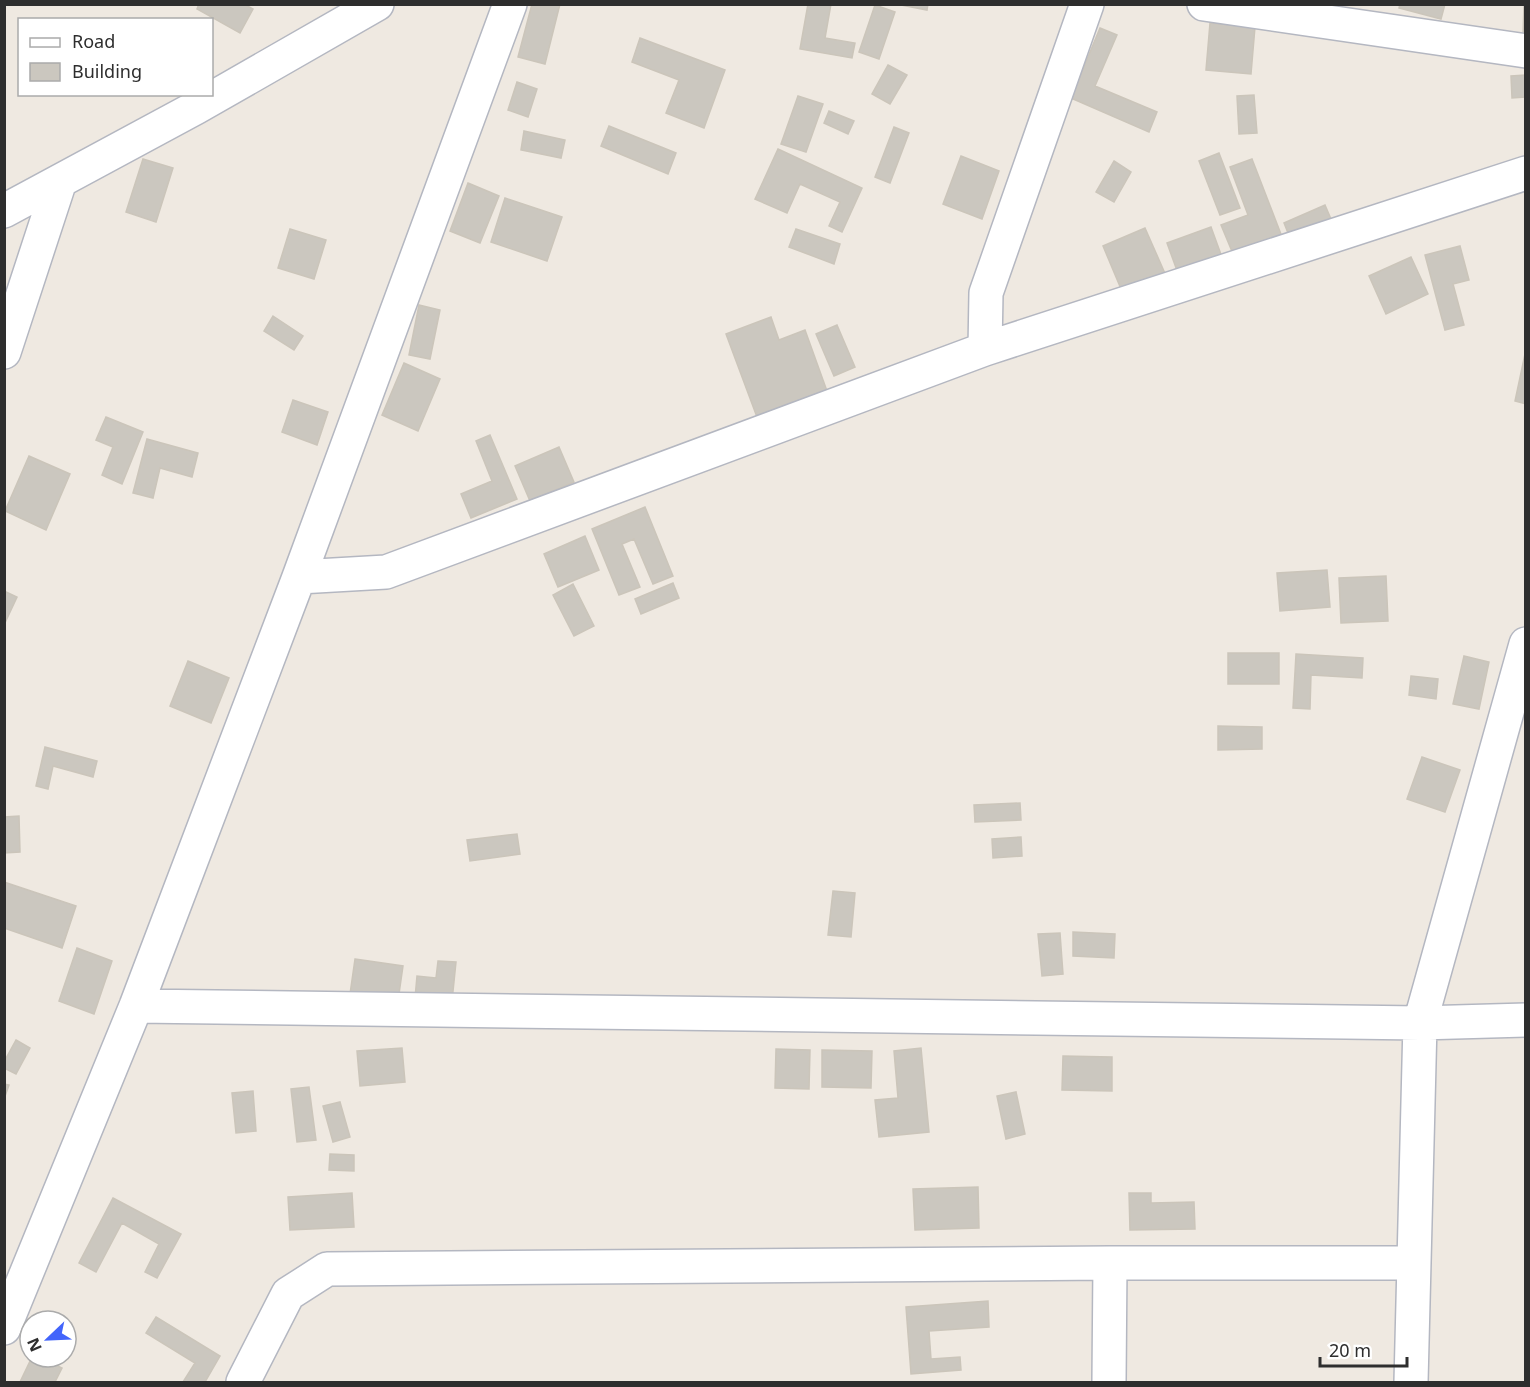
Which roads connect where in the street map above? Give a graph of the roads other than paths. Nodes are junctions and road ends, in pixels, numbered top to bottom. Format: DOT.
graph roads {
  1 [pos="377,4"];
  2 [pos="510,4"];
  3 [pos="1087,4"];
  4 [pos="1204,4"];
  5 [pos="1526,51"];
  6 [pos="1526,173"];
  7 [pos="60,181"];
  8 [pos="4,211"];
  9 [pos="985,349"];
  10 [pos="4,351"];
  11 [pos="299,577"];
  12 [pos="1526,644"];
  13 [pos="136,1006"];
  14 [pos="1526,1020"];
  15 [pos="1420,1023"];
  16 [pos="1110,1263"];
  17 [pos="1414,1263"];
  18 [pos="4,1328"];
  19 [pos="243,1383"];
  20 [pos="1109,1383"];
  21 [pos="1411,1383"];
  1 -- 7 [label="street"];
  2 -- 11 [label="street"];
  3 -- 9 [label="street"];
  4 -- 5 [label="street"];
  6 -- 9 [label="street"];
  7 -- 8 [label="street"];
  7 -- 10 [label="street"];
  9 -- 11 [label="street"];
  11 -- 13 [label="street"];
  12 -- 15 [label="street"];
  13 -- 15 [label="street"];
  13 -- 18 [label="street"];
  14 -- 15 [label="street"];
  15 -- 17 [label="street"];
  16 -- 17 [label="street"];
  16 -- 19 [label="street"];
  16 -- 20 [label="street"];
  17 -- 21 [label="street"];
}
